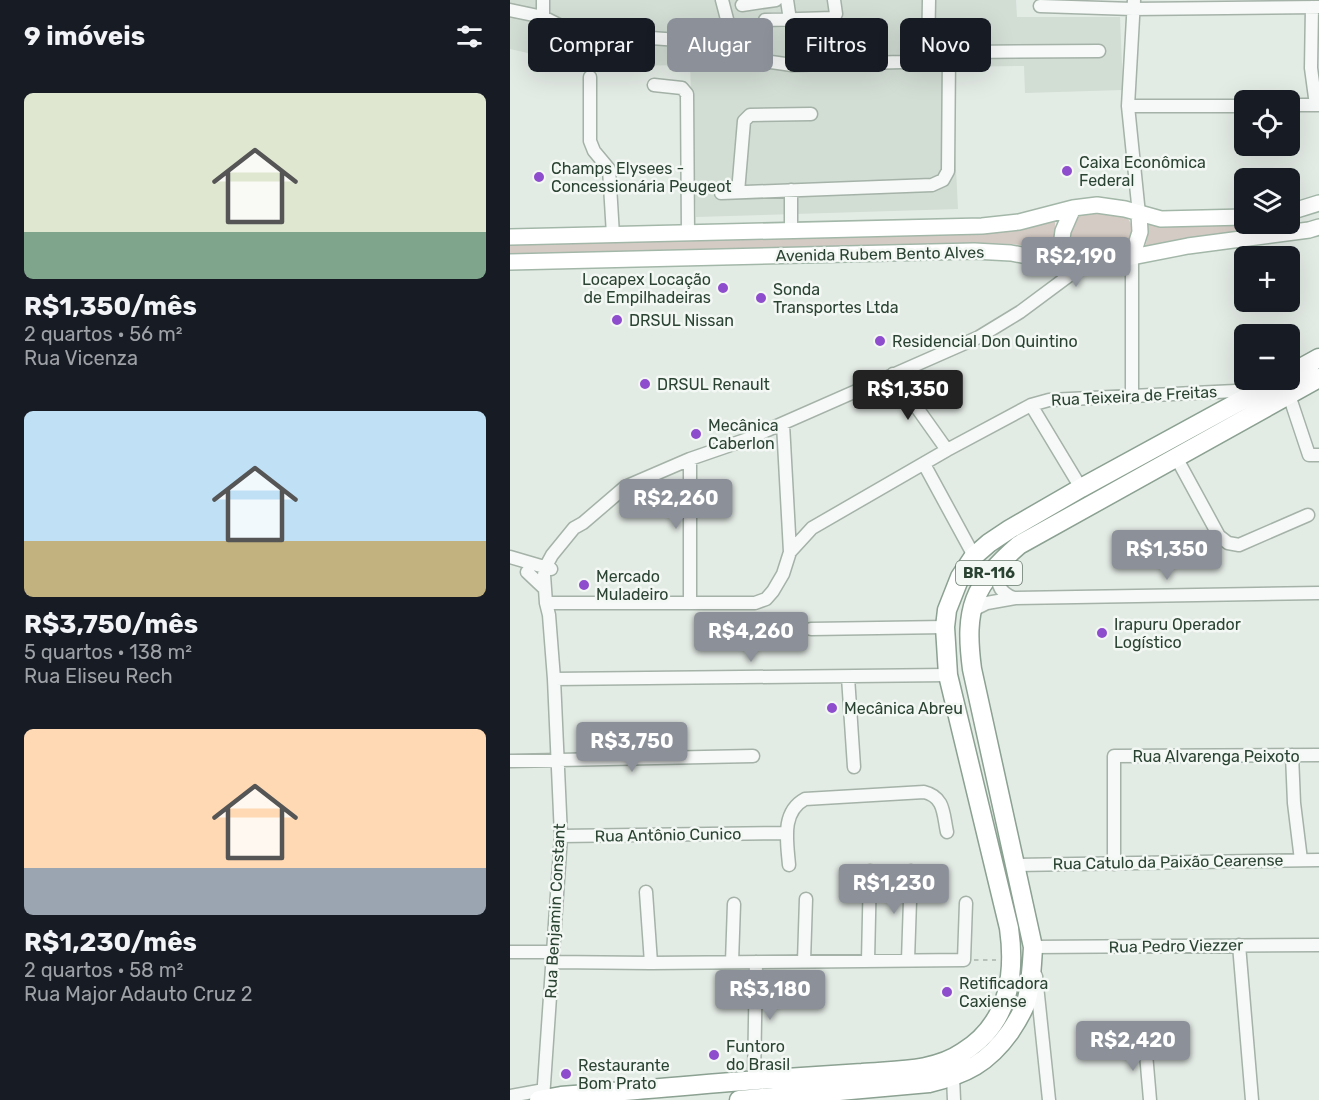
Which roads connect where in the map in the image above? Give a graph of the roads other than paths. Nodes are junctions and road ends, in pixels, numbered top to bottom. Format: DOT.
graph roads {
  1 [pos="543,0"];
  2 [pos="722,0"];
  3 [pos="776,0"];
  4 [pos="787,0"];
  5 [pos="834,0"];
  6 [pos="929,0"];
  7 [pos="1133,4"];
  8 [pos="742,5"];
  9 [pos="1040,6"];
  10 [pos="1316,7"];
  11 [pos="510,10"];
  12 [pos="543,17"];
  13 [pos="727,18"];
  14 [pos="789,18"];
  15 [pos="833,18"];
  16 [pos="929,18"];
  17 [pos="667,39"];
  18 [pos="1099,51"];
  19 [pos="991,52"];
  20 [pos="773,62"];
  21 [pos="900,62"];
  22 [pos="949,72"];
  23 [pos="590,77"];
  24 [pos="654,85"];
  25 [pos="1300,105"];
  26 [pos="1317,105"];
  27 [pos="1128,106"];
  28 [pos="1234,106"];
  29 [pos="811,114"];
  30 [pos="791,190"];
  31 [pos="738,192"];
  32 [pos="721,193"];
  33 [pos="1319,203"];
  34 [pos="1073,208"];
  35 [pos="1300,209"];
  36 [pos="1139,214"];
  37 [pos="1234,217"];
  38 [pos="1316,227"];
  39 [pos="791,231"];
  40 [pos="688,233"];
  41 [pos="613,235"];
  42 [pos="510,237"];
  43 [pos="1132,257"];
  44 [pos="510,262"];
  45 [pos="1086,263"];
  46 [pos="1054,265"];
  47 [pos="1049,289"];
  48 [pos="1319,358"];
  49 [pos="1300,368"];
  50 [pos="893,374"];
  51 [pos="1319,378"];
  52 [pos="1300,383"];
  53 [pos="1240,390"];
  54 [pos="1259,390"];
  55 [pos="1279,390"];
  56 [pos="1285,390"];
  57 [pos="1132,395"];
  58 [pos="1031,405"];
  59 [pos="783,424"];
  60 [pos="947,450"];
  61 [pos="1319,455"];
  62 [pos="1176,457"];
  63 [pos="690,459"];
  64 [pos="924,464"];
  65 [pos="1081,488"];
  66 [pos="1308,515"];
  67 [pos="583,523"];
  68 [pos="790,552"];
  69 [pos="552,555"];
  70 [pos="974,556"];
  71 [pos="510,557"];
  72 [pos="999,562"];
  73 [pos="510,565"];
  74 [pos="526,567"];
  75 [pos="548,572"];
  76 [pos="545,589"];
  77 [pos="1319,594"];
  78 [pos="1015,598"];
  79 [pos="690,602"];
  80 [pos="549,607"];
  81 [pos="971,611"];
  82 [pos="945,627"];
  83 [pos="811,629"];
  84 [pos="948,675"];
  85 [pos="848,677"];
  86 [pos="554,680"];
  87 [pos="1292,755"];
  88 [pos="1319,755"];
  89 [pos="753,756"];
  90 [pos="557,760"];
  91 [pos="510,761"];
  92 [pos="854,767"];
  93 [pos="947,832"];
  94 [pos="781,833"];
  95 [pos="561,836"];
  96 [pos="1301,860"];
  97 [pos="1319,860"];
  98 [pos="1114,864"];
  99 [pos="789,865"];
  100 [pos="1016,865"];
  101 [pos="870,871"];
  102 [pos="910,871"];
  103 [pos="646,892"];
  104 [pos="806,899"];
  105 [pos="966,903"];
  106 [pos="734,904"];
  107 [pos="1239,945"];
  108 [pos="1319,945"];
  109 [pos="1033,947"];
  110 [pos="510,952"];
  111 [pos="553,957"];
  112 [pos="908,960"];
  113 [pos="804,961"];
  114 [pos="868,961"];
  115 [pos="732,962"];
  116 [pos="756,962"];
  117 [pos="651,963"];
  118 [pos="1145,1042"];
  119 [pos="953,1077"];
  120 [pos="754,1080"];
  121 [pos="858,1095"];
  122 [pos="510,1096"];
  123 [pos="535,1096"];
  124 [pos="771,1099"];
  125 [pos="739,1100"];
  126 [pos="954,1100"];
  127 [pos="1049,1100"];
  128 [pos="1150,1100"];
  129 [pos="1252,1100"];
  1 -- 12 [label="street"];
  2 -- 13 [label="street"];
  3 -- 8 [label="street"];
  4 -- 14 [label="street"];
  5 -- 15 [label="street"];
  6 -- 16 [label="street"];
  7 -- 9 [label="street"];
  7 -- 10 [label="street"];
  7 -- 27 [label="street"];
  10 -- 26 [label="street"];
  11 -- 12 [label="street"];
  12 -- 17 [label="street"];
  18 -- 19 [label="street"];
  20 -- 21 [label="street"];
  22 -- 30 [label="street"];
  23 -- 41 [label="street"];
  24 -- 40 [label="street"];
  25 -- 26 [label="street"];
  27 -- 28 [label="street"];
  27 -- 36 [label="street"];
  29 -- 31 [label="street"];
  30 -- 31 [label="street"];
  30 -- 39 [label="street"];
  31 -- 32 [label="street"];
  33 -- 35 [label="main road"];
  34 -- 36 [label="main road, Avenida Rubem Bento Alves"];
  34 -- 39 [label="main road, Avenida Rubem Bento Alves"];
  34 -- 46 [label="main road"];
  36 -- 37 [label="main road, Avenida Rubem Bento Alves"];
  36 -- 43 [label="main road"];
  38 -- 43 [label="main road, Avenida Rubem Bento Alves"];
  39 -- 40 [label="main road, Avenida Rubem Bento Alves"];
  40 -- 41 [label="main road, Avenida Rubem Bento Alves"];
  41 -- 42 [label="main road, Avenida Rubem Bento Alves"];
  43 -- 45 [label="main road, Avenida Rubem Bento Alves"];
  43 -- 57 [label="street"];
  44 -- 46 [label="main road, Avenida Rubem Bento Alves"];
  45 -- 46 [label="main road, Avenida Rubem Bento Alves"];
  45 -- 47 [label="street"];
  46 -- 47 [label="street"];
  47 -- 50 [label="street"];
  48 -- 49 [label="highway"];
  50 -- 59 [label="street"];
  50 -- 60 [label="street"];
  51 -- 52 [label="highway, BR-116"];
  53 -- 57 [label="street, Rua Teixeira de Freitas"];
  54 -- 65 [label="highway, BR-116"];
  55 -- 62 [label="highway, BR-116"];
  56 -- 61 [label="street"];
  57 -- 58 [label="street, Rua Teixeira de Freitas"];
  58 -- 60 [label="street, Rua Teixeira de Freitas"];
  58 -- 65 [label="street"];
  59 -- 63 [label="street"];
  59 -- 68 [label="street"];
  60 -- 64 [label="street, Rua Teixeira de Freitas"];
  62 -- 66 [label="street"];
  62 -- 72 [label="highway, BR-116"];
  63 -- 67 [label="street"];
  63 -- 79 [label="street"];
  64 -- 68 [label="street, Rua Teixeira de Freitas"];
  64 -- 70 [label="street"];
  65 -- 70 [label="highway, BR-116"];
  67 -- 69 [label="street"];
  67 -- 75 [label="street"];
  68 -- 79 [label="street, Rua Teixeira de Freitas"];
  69 -- 74 [label="street"];
  69 -- 75 [label="street"];
  70 -- 82 [label="highway, BR-116"];
  71 -- 74 [label="street"];
  72 -- 78 [label="street"];
  72 -- 81 [label="highway, BR-116"];
  73 -- 74 [label="street"];
  74 -- 75 [label="street"];
  74 -- 76 [label="street"];
  75 -- 76 [label="street, Rua Benjamin Constant"];
  75 -- 80 [label="street, Rua Benjamin Constant"];
  76 -- 80 [label="street, Rua Benjamin Constant"];
  77 -- 78 [label="street"];
  78 -- 81 [label="street"];
  79 -- 80 [label="street"];
  80 -- 86 [label="street, Rua Benjamin Constant"];
  81 -- 100 [label="highway, BR-116"];
  82 -- 83 [label="street"];
  82 -- 84 [label="highway, BR-116"];
  84 -- 85 [label="street"];
  84 -- 120 [label="highway, BR-116"];
  85 -- 86 [label="street"];
  85 -- 92 [label="street"];
  86 -- 90 [label="street, Rua Benjamin Constant"];
  87 -- 88 [label="street, Rua Alvarenga Peixoto"];
  87 -- 96 [label="street"];
  87 -- 98 [label="street, Rua Alvarenga Peixoto"];
  89 -- 90 [label="street"];
  90 -- 91 [label="street"];
  90 -- 95 [label="street, Rua Benjamin Constant"];
  93 -- 94 [label="street"];
  94 -- 95 [label="street, Rua Antônio Cunico"];
  94 -- 99 [label="street"];
  95 -- 111 [label="street, Rua Benjamin Constant"];
  96 -- 97 [label="street, Rua Catulo da Paixão Cearense"];
  96 -- 98 [label="street, Rua Catulo da Paixão Cearense"];
  98 -- 100 [label="street, Rua Catulo da Paixão Cearense"];
  100 -- 109 [label="highway, BR-116"];
  101 -- 114 [label="street"];
  102 -- 112 [label="street"];
  103 -- 117 [label="street"];
  104 -- 113 [label="street"];
  105 -- 112 [label="street"];
  106 -- 115 [label="street"];
  107 -- 108 [label="street, Rua Pedro Viezzer"];
  107 -- 109 [label="street, Rua Pedro Viezzer"];
  107 -- 129 [label="street"];
  109 -- 119 [label="highway, BR-116"];
  109 -- 127 [label="street"];
  110 -- 111 [label="street"];
  111 -- 117 [label="street"];
  111 -- 123 [label="street, Rua Benjamin Constant"];
  112 -- 114 [label="street"];
  113 -- 114 [label="street"];
  113 -- 116 [label="street"];
  115 -- 116 [label="street"];
  115 -- 117 [label="street"];
  116 -- 120 [label="street"];
  118 -- 128 [label="street"];
  119 -- 121 [label="highway, BR-116"];
  119 -- 126 [label="street"];
  120 -- 123 [label="highway, BR-116"];
  121 -- 124 [label="highway, BR-116"];
  122 -- 123 [label="street"];
  124 -- 125 [label="highway, BR-116"];
}
